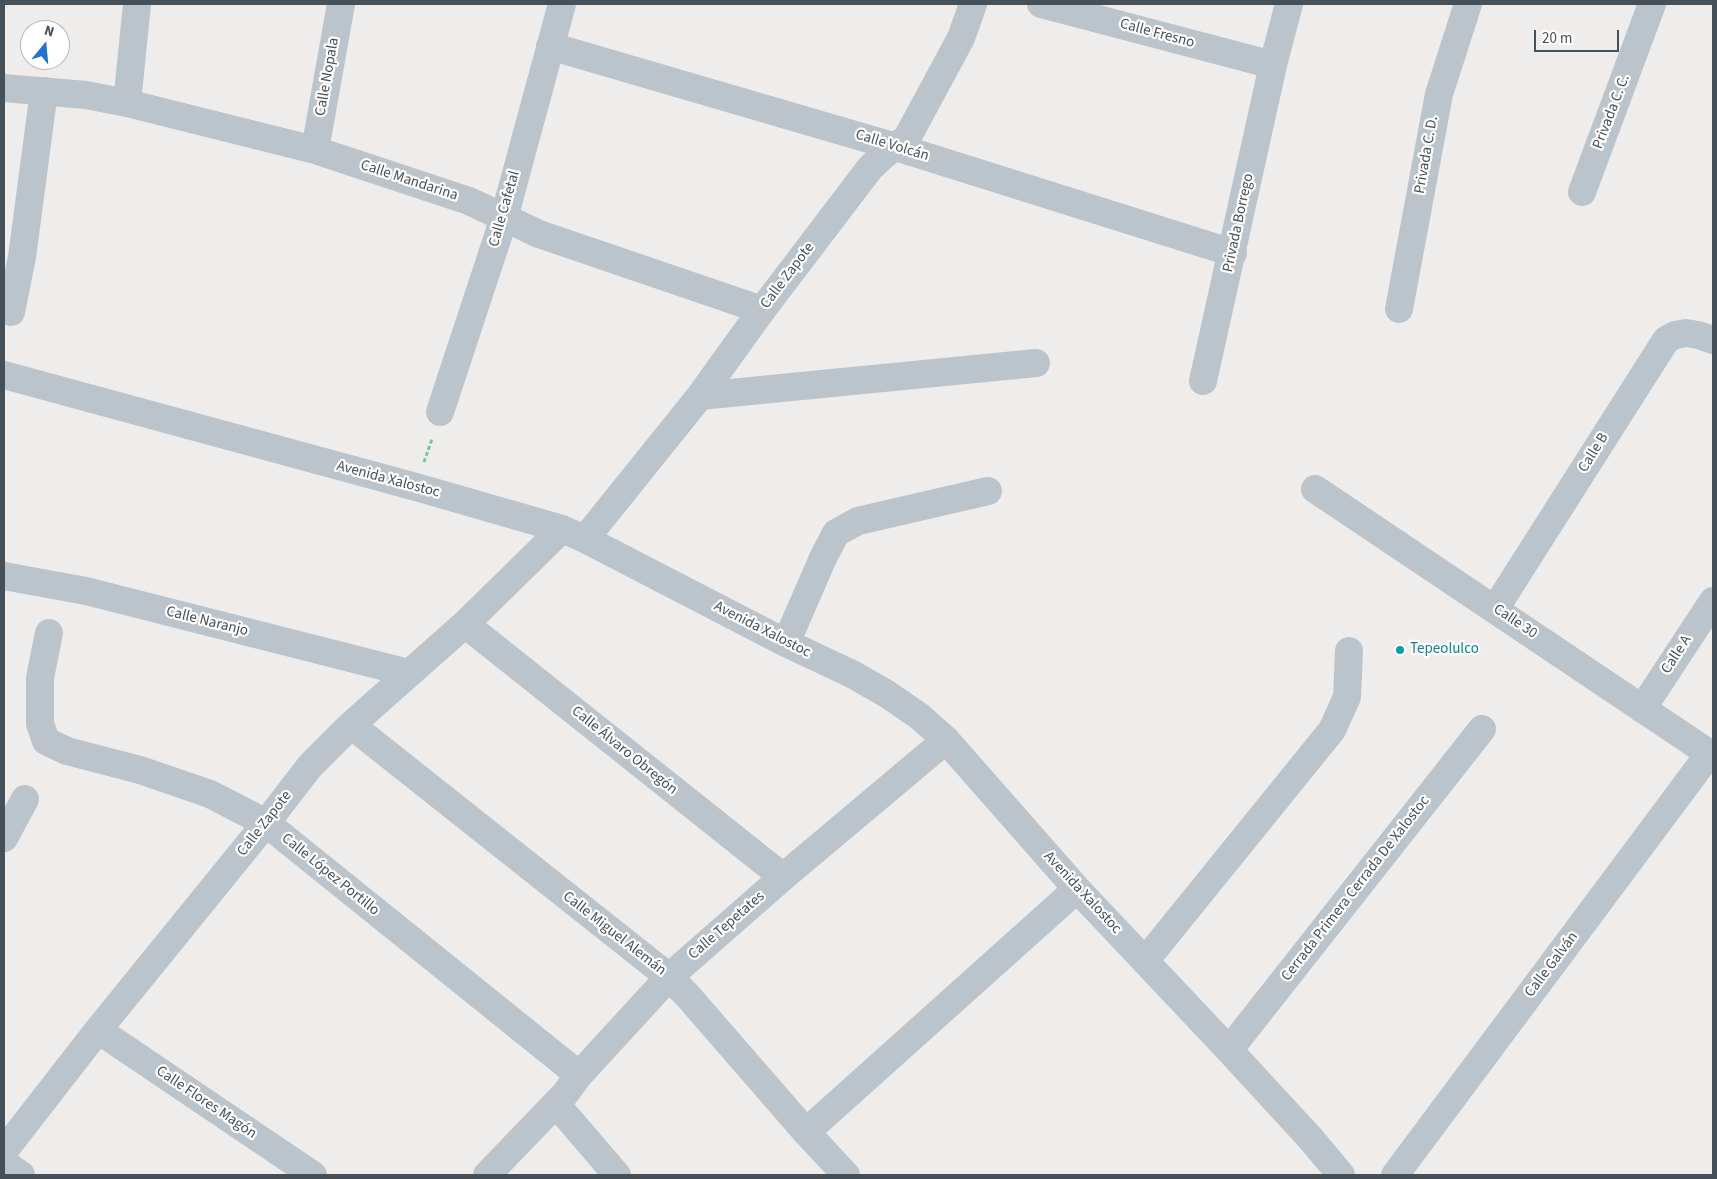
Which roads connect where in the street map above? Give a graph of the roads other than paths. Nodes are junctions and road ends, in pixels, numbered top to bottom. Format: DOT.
graph roads {
  1 [pos="137,4"];
  2 [pos="341,4"];
  3 [pos="562,4"];
  4 [pos="973,4"];
  5 [pos="1041,4"];
  6 [pos="1289,4"];
  7 [pos="1468,4"];
  8 [pos="1652,4"];
  9 [pos="550,46"];
  10 [pos="1273,65"];
  11 [pos="4,88"];
  12 [pos="44,91"];
  13 [pos="127,104"];
  14 [pos="896,147"];
  15 [pos="316,150"];
  16 [pos="1582,192"];
  17 [pos="504,218"];
  18 [pos="1232,254"];
  19 [pos="1399,309"];
  20 [pos="762,310"];
  21 [pos="11,312"];
  22 [pos="1713,340"];
  23 [pos="1036,363"];
  24 [pos="4,375"];
  25 [pos="1203,381"];
  26 [pos="700,396"];
  27 [pos="440,412"];
  28 [pos="1315,489"];
  29 [pos="988,492"];
  30 [pos="573,534"];
  31 [pos="4,576"];
  32 [pos="1713,601"];
  33 [pos="1495,609"];
  34 [pos="465,624"];
  35 [pos="49,633"];
  36 [pos="786,643"];
  37 [pos="1350,651"];
  38 [pos="409,673"];
  39 [pos="1642,710"];
  40 [pos="351,725"];
  41 [pos="1482,729"];
  42 [pos="946,740"];
  43 [pos="1711,755"];
  44 [pos="26,799"];
  45 [pos="266,824"];
  46 [pos="4,838"];
  47 [pos="783,878"];
  48 [pos="1077,889"];
  49 [pos="1145,961"];
  50 [pos="668,977"];
  51 [pos="98,1030"];
  52 [pos="1230,1050"];
  53 [pos="579,1075"];
  54 [pos="556,1104"];
  55 [pos="806,1132"];
  56 [pos="4,1151"];
  57 [pos="4,1164"];
  58 [pos="21,1175"];
  59 [pos="313,1175"];
  60 [pos="487,1175"];
  61 [pos="617,1175"];
  62 [pos="846,1175"];
  63 [pos="1341,1175"];
  64 [pos="1395,1175"];
  1 -- 13 [label="street"];
  2 -- 15 [label="street, Calle Nopala"];
  3 -- 9 [label="street, Calle Cafetal"];
  4 -- 14 [label="street, Calle Zapote"];
  5 -- 10 [label="street, Calle Fresno"];
  6 -- 10 [label="street, Privada Borrego"];
  7 -- 19 [label="street, Privada C. D."];
  8 -- 16 [label="street, Privada C. C."];
  9 -- 14 [label="street, Calle Volcán"];
  9 -- 17 [label="street, Calle Cafetal"];
  10 -- 18 [label="street, Privada Borrego"];
  11 -- 12 [label="street, Calle Mandarina"];
  12 -- 13 [label="street, Calle Mandarina"];
  12 -- 21 [label="street"];
  13 -- 15 [label="street, Calle Mandarina"];
  14 -- 18 [label="street, Calle Volcán"];
  14 -- 20 [label="street, Calle Zapote"];
  15 -- 17 [label="street, Calle Mandarina"];
  17 -- 20 [label="street, Calle Mandarina"];
  17 -- 27 [label="street, Calle Cafetal"];
  18 -- 25 [label="street, Privada Borrego"];
  20 -- 26 [label="street, Calle Zapote"];
  22 -- 33 [label="street, Calle B"];
  23 -- 26 [label="street"];
  24 -- 30 [label="street, Avenida Xalostoc"];
  26 -- 30 [label="street, Calle Zapote"];
  28 -- 33 [label="street, Calle 30"];
  29 -- 36 [label="street"];
  30 -- 34 [label="street, Calle Zapote"];
  30 -- 36 [label="street, Avenida Xalostoc"];
  31 -- 38 [label="street, Calle Naranjo"];
  32 -- 39 [label="street, Calle A"];
  33 -- 39 [label="street, Calle 30"];
  34 -- 38 [label="street, Calle Zapote"];
  34 -- 47 [label="street, Calle Álvaro Obregón"];
  35 -- 45 [label="street, Calle López Portillo"];
  36 -- 42 [label="street, Avenida Xalostoc"];
  37 -- 49 [label="street"];
  38 -- 40 [label="street, Calle Zapote"];
  39 -- 43 [label="street, Calle 30"];
  40 -- 45 [label="street, Calle Zapote"];
  40 -- 50 [label="street, Calle Miguel Alemán"];
  41 -- 52 [label="street, Cerrada Primera Cerrada De Xalostoc"];
  42 -- 47 [label="street, Calle Tepetates"];
  42 -- 48 [label="street, Avenida Xalostoc"];
  43 -- 64 [label="street, Calle Galván"];
  44 -- 46 [label="street"];
  45 -- 51 [label="street, Calle Zapote"];
  45 -- 53 [label="street, Calle López Portillo"];
  47 -- 50 [label="street, Calle Tepetates"];
  48 -- 49 [label="street, Avenida Xalostoc"];
  48 -- 55 [label="street"];
  49 -- 52 [label="street, Avenida Xalostoc"];
  50 -- 53 [label="street, Calle Tepetates"];
  50 -- 55 [label="street, Calle Miguel Alemán"];
  51 -- 56 [label="street, Calle Zapote"];
  51 -- 59 [label="street, Calle Flores Magón"];
  52 -- 63 [label="street, Avenida Xalostoc"];
  53 -- 54 [label="street, Calle Tepetates"];
  54 -- 60 [label="street, Calle Tepetates"];
  54 -- 61 [label="street"];
  55 -- 62 [label="street, Calle Miguel Alemán"];
  57 -- 58 [label="street"];
}
